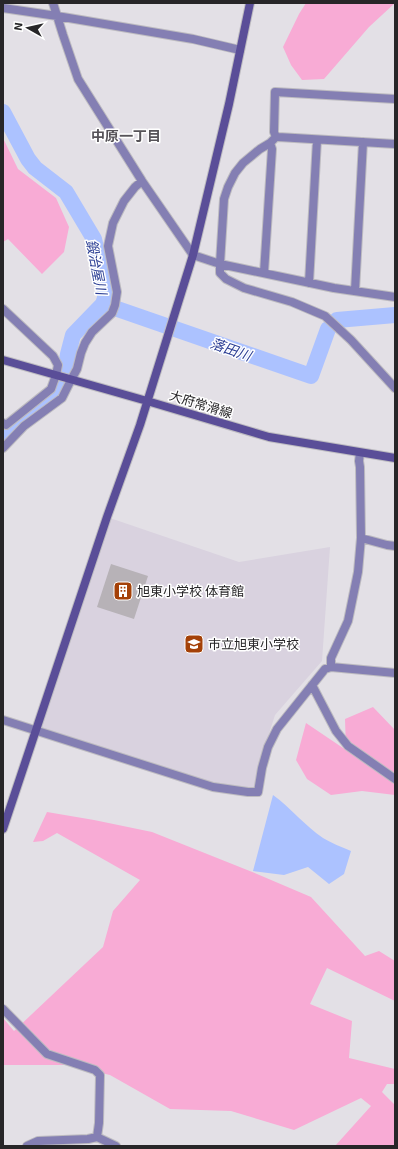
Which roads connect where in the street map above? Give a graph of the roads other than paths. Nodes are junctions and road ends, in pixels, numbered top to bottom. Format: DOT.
graph roads {
  1 [pos="53,3"];
  2 [pos="250,3"];
  3 [pos="3,8"];
  4 [pos="57,16"];
  5 [pos="240,50"];
  6 [pos="395,99"];
  7 [pos="273,140"];
  8 [pos="318,140"];
  9 [pos="363,142"];
  10 [pos="395,144"];
  11 [pos="142,181"];
  12 [pos="192,255"];
  13 [pos="220,264"];
  14 [pos="264,273"];
  15 [pos="309,283"];
  16 [pos="355,291"];
  17 [pos="395,297"];
  18 [pos="3,309"];
  19 [pos="3,360"];
  20 [pos="57,375"];
  21 [pos="70,379"];
  22 [pos="395,388"];
  23 [pos="147,401"];
  24 [pos="3,423"];
  25 [pos="3,448"];
  26 [pos="360,453"];
  27 [pos="395,458"];
  28 [pos="361,538"];
  29 [pos="395,546"];
  30 [pos="331,667"];
  31 [pos="395,673"];
  32 [pos="312,685"];
  33 [pos="3,720"];
  34 [pos="36,730"];
  35 [pos="395,779"];
  36 [pos="3,829"];
  37 [pos="3,1009"];
  38 [pos="97,1137"];
  39 [pos="27,1146"];
  40 [pos="116,1146"];
  1 -- 4 [label="street"];
  2 -- 5 [label="street"];
  3 -- 4 [label="street"];
  4 -- 5 [label="street"];
  4 -- 11 [label="street"];
  5 -- 12 [label="street"];
  6 -- 7 [label="street"];
  7 -- 8 [label="street"];
  7 -- 13 [label="street"];
  7 -- 14 [label="street"];
  8 -- 9 [label="street"];
  8 -- 15 [label="street"];
  9 -- 10 [label="street"];
  9 -- 16 [label="street"];
  11 -- 12 [label="street"];
  11 -- 21 [label="street"];
  12 -- 13 [label="street"];
  12 -- 23 [label="street"];
  13 -- 14 [label="street"];
  13 -- 22 [label="street"];
  14 -- 15 [label="street"];
  15 -- 16 [label="street"];
  16 -- 17 [label="street"];
  18 -- 20 [label="street"];
  19 -- 20 [label="street, 大府常滑線"];
  20 -- 21 [label="street, 大府常滑線"];
  20 -- 24 [label="street"];
  21 -- 23 [label="street, 大府常滑線"];
  21 -- 25 [label="street"];
  23 -- 26 [label="street, 大府常滑線"];
  23 -- 34 [label="street"];
  26 -- 27 [label="street, 大府常滑線"];
  26 -- 28 [label="street"];
  28 -- 29 [label="street"];
  28 -- 30 [label="street"];
  30 -- 31 [label="street"];
  30 -- 32 [label="street"];
  32 -- 34 [label="street"];
  32 -- 35 [label="street"];
  33 -- 34 [label="street"];
  34 -- 36 [label="street"];
  37 -- 38 [label="street"];
  38 -- 39 [label="street"];
  38 -- 40 [label="street"];
}
